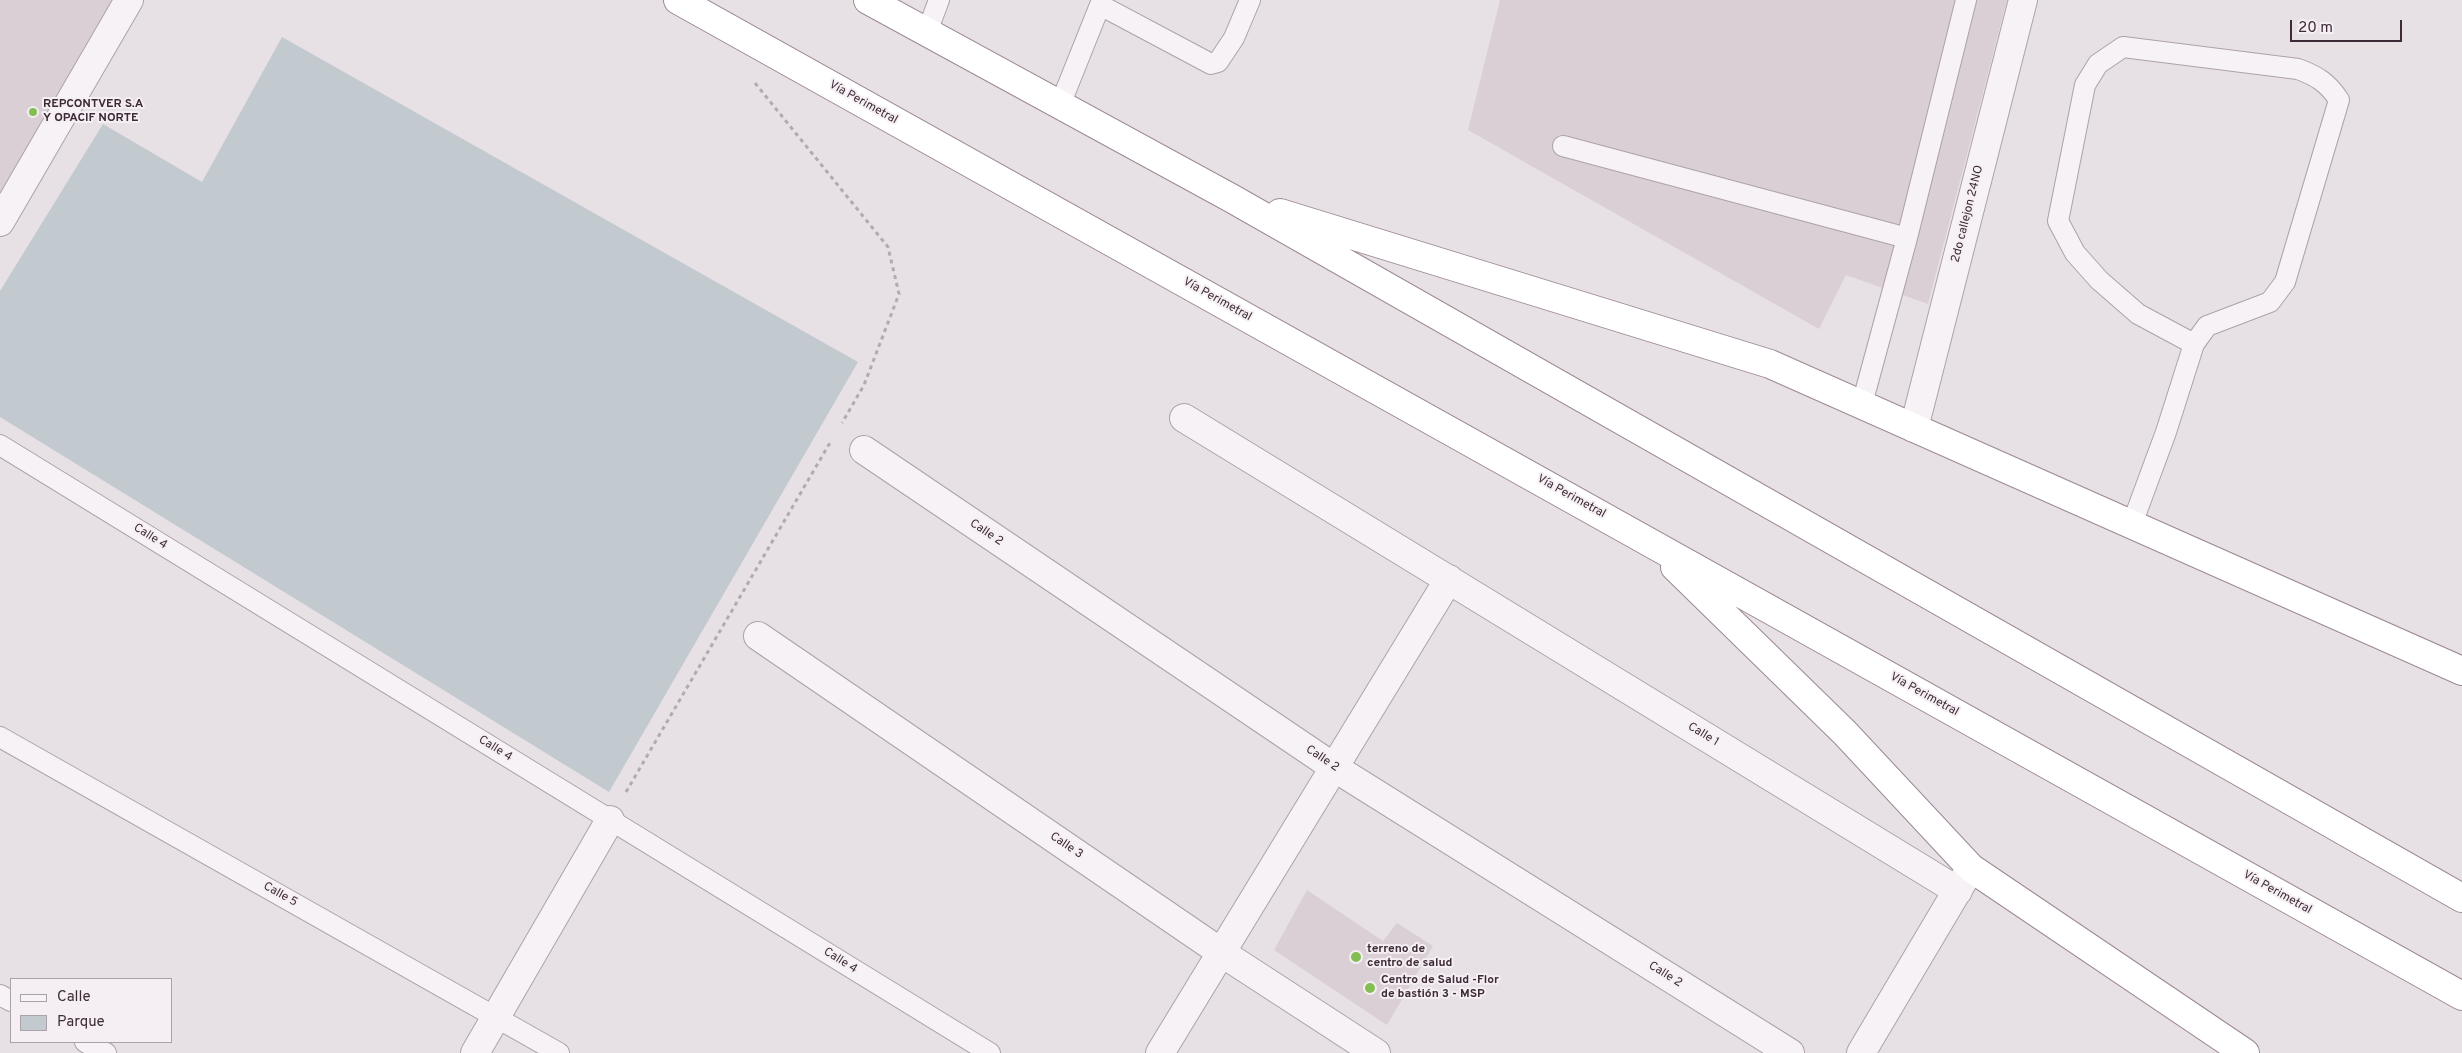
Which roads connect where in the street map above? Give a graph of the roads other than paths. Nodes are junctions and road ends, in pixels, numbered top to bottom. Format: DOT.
graph roads {
  1 [pos="129,0"];
  2 [pos="678,0"];
  3 [pos="868,0"];
  4 [pos="939,0"];
  5 [pos="1250,0"];
  6 [pos="1966,0"];
  7 [pos="2023,0"];
  8 [pos="1101,3"];
  9 [pos="928,32"];
  10 [pos="1060,106"];
  11 [pos="1563,146"];
  12 [pos="1231,198"];
  13 [pos="0,222"];
  14 [pos="1907,238"];
  15 [pos="2194,344"];
  16 [pos="1862,404"];
  17 [pos="1184,418"];
  18 [pos="1914,428"];
  19 [pos="0,445"];
  20 [pos="864,450"];
  21 [pos="2132,524"];
  22 [pos="1648,540"];
  23 [pos="1449,580"];
  24 [pos="758,636"];
  25 [pos="2462,672"];
  26 [pos="0,737"];
  27 [pos="1335,768"];
  28 [pos="610,820"];
  29 [pos="1964,880"];
  30 [pos="2462,898"];
  31 [pos="1222,953"];
  32 [pos="2462,996"];
  33 [pos="496,1017"];
  34 [pos="87,1043"];
  35 [pos="106,1053"];
  36 [pos="474,1053"];
  37 [pos="560,1053"];
  38 [pos="990,1053"];
  39 [pos="1160,1053"];
  40 [pos="1376,1053"];
  41 [pos="1790,1053"];
  42 [pos="1861,1053"];
  43 [pos="2246,1053"];
  1 -- 13 [label="street"];
  2 -- 22 [label="highway, Vía Perimetral"];
  3 -- 9 [label="highway"];
  4 -- 9 [label="lane"];
  5 -- 8 [label="lane"];
  6 -- 14 [label="lane"];
  7 -- 18 [label="street, 2do callejon 24NO"];
  8 -- 10 [label="lane"];
  9 -- 10 [label="highway"];
  10 -- 12 [label="highway"];
  11 -- 14 [label="lane"];
  12 -- 16 [label="highway"];
  12 -- 30 [label="highway"];
  14 -- 16 [label="lane"];
  15 -- 15 [label="lane"];
  15 -- 21 [label="lane"];
  16 -- 18 [label="highway"];
  17 -- 23 [label="street, Calle 1"];
  18 -- 21 [label="highway"];
  19 -- 28 [label="lane, Calle 4"];
  20 -- 27 [label="street, Calle 2"];
  21 -- 25 [label="highway"];
  22 -- 29 [label="highway"];
  22 -- 32 [label="highway, Vía Perimetral"];
  23 -- 27 [label="street"];
  23 -- 29 [label="street, Calle 1"];
  24 -- 31 [label="street, Calle 3"];
  26 -- 33 [label="lane, Calle 5"];
  27 -- 31 [label="street"];
  27 -- 41 [label="street, Calle 2"];
  28 -- 33 [label="street"];
  28 -- 38 [label="lane, Calle 4"];
  29 -- 42 [label="street"];
  29 -- 43 [label="highway"];
  31 -- 39 [label="street"];
  31 -- 40 [label="street, Calle 3"];
  33 -- 36 [label="street"];
  33 -- 37 [label="lane, Calle 5"];
  34 -- 35 [label="lane"];
}
